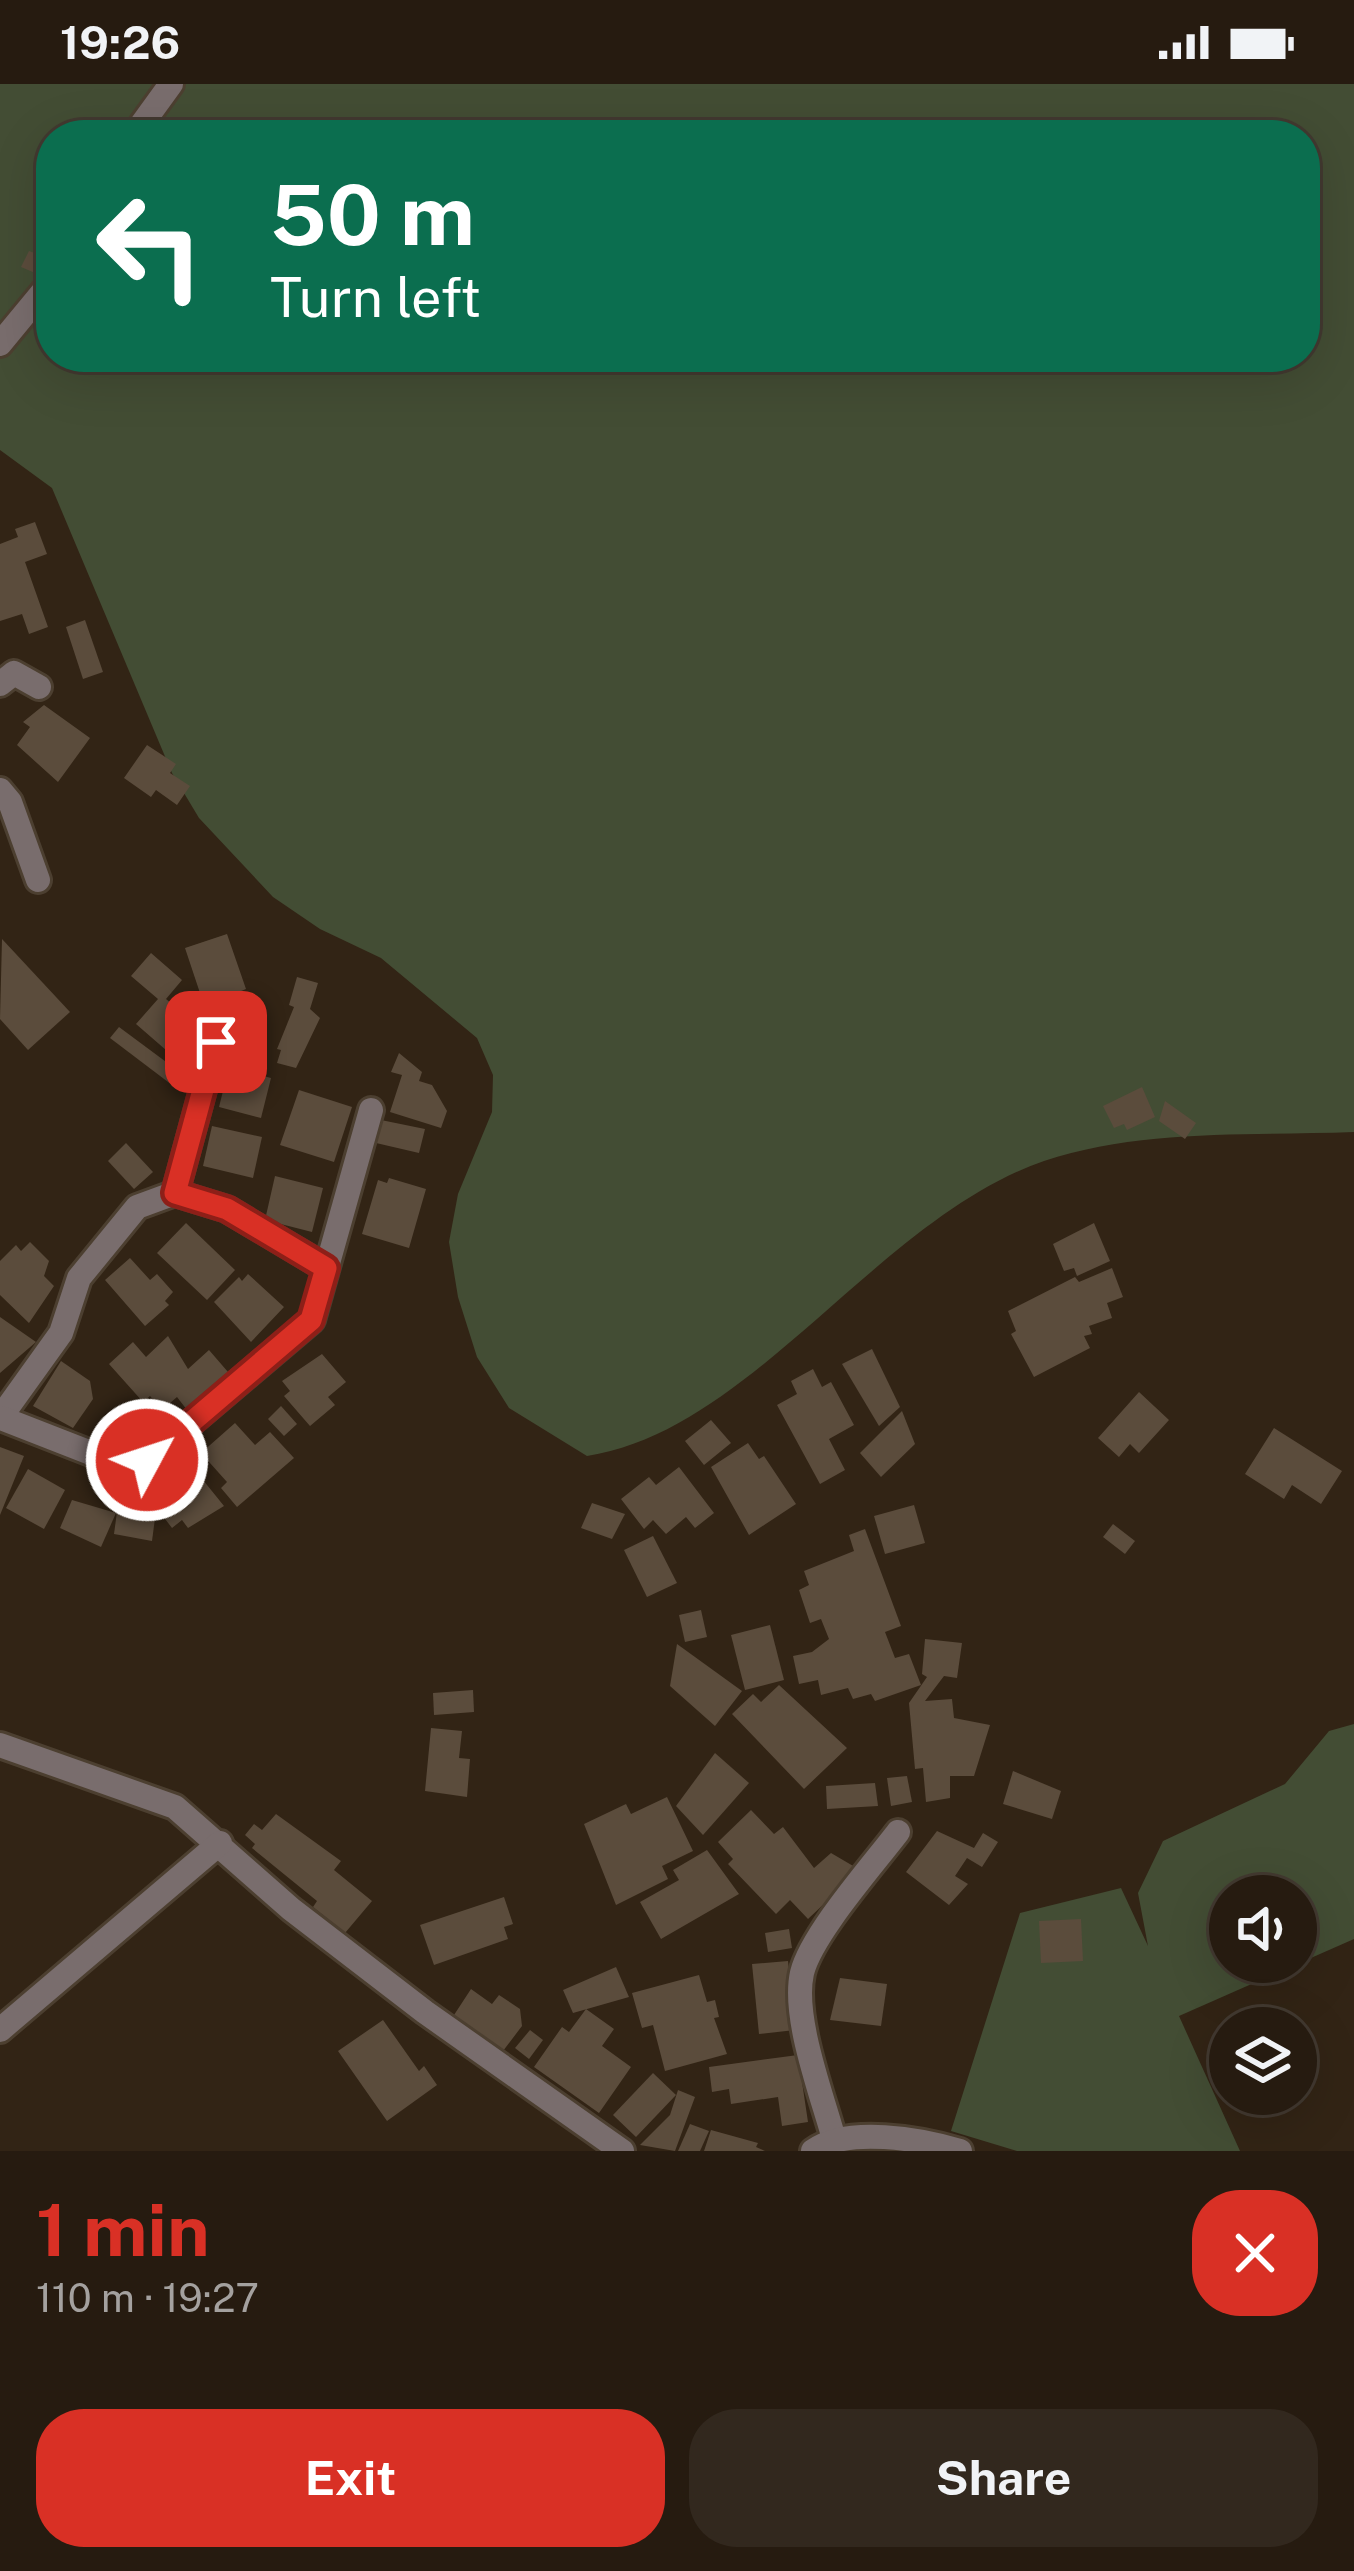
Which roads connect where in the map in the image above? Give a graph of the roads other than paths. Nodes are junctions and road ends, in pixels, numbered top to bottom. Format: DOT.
graph roads {
  1 [pos="171,84"];
  2 [pos="145,120"];
  3 [pos="36,301"];
  4 [pos="0,344"];
  5 [pos="0,684"];
  6 [pos="39,687"];
  7 [pos="0,790"];
  8 [pos="38,880"];
  9 [pos="216,1042"];
  10 [pos="371,1110"];
  11 [pos="175,1193"];
  12 [pos="326,1268"];
  13 [pos="1,1418"];
  14 [pos="0,1744"];
  15 [pos="898,1832"];
  16 [pos="220,1843"];
  17 [pos="0,2030"];
  18 [pos="824,2145"];
  19 [pos="622,2151"];
  20 [pos="960,2151"];
  1 -- 2 [label="street"];
  3 -- 4 [label="street"];
  5 -- 6 [label="street"];
  7 -- 8 [label="street"];
  9 -- 11 [label="street"];
  10 -- 12 [label="street"];
  11 -- 12 [label="street"];
  11 -- 13 [label="street"];
  12 -- 13 [label="street"];
  14 -- 16 [label="street"];
  15 -- 18 [label="street"];
  16 -- 17 [label="street"];
  16 -- 19 [label="street"];
  18 -- 20 [label="street"];
}
